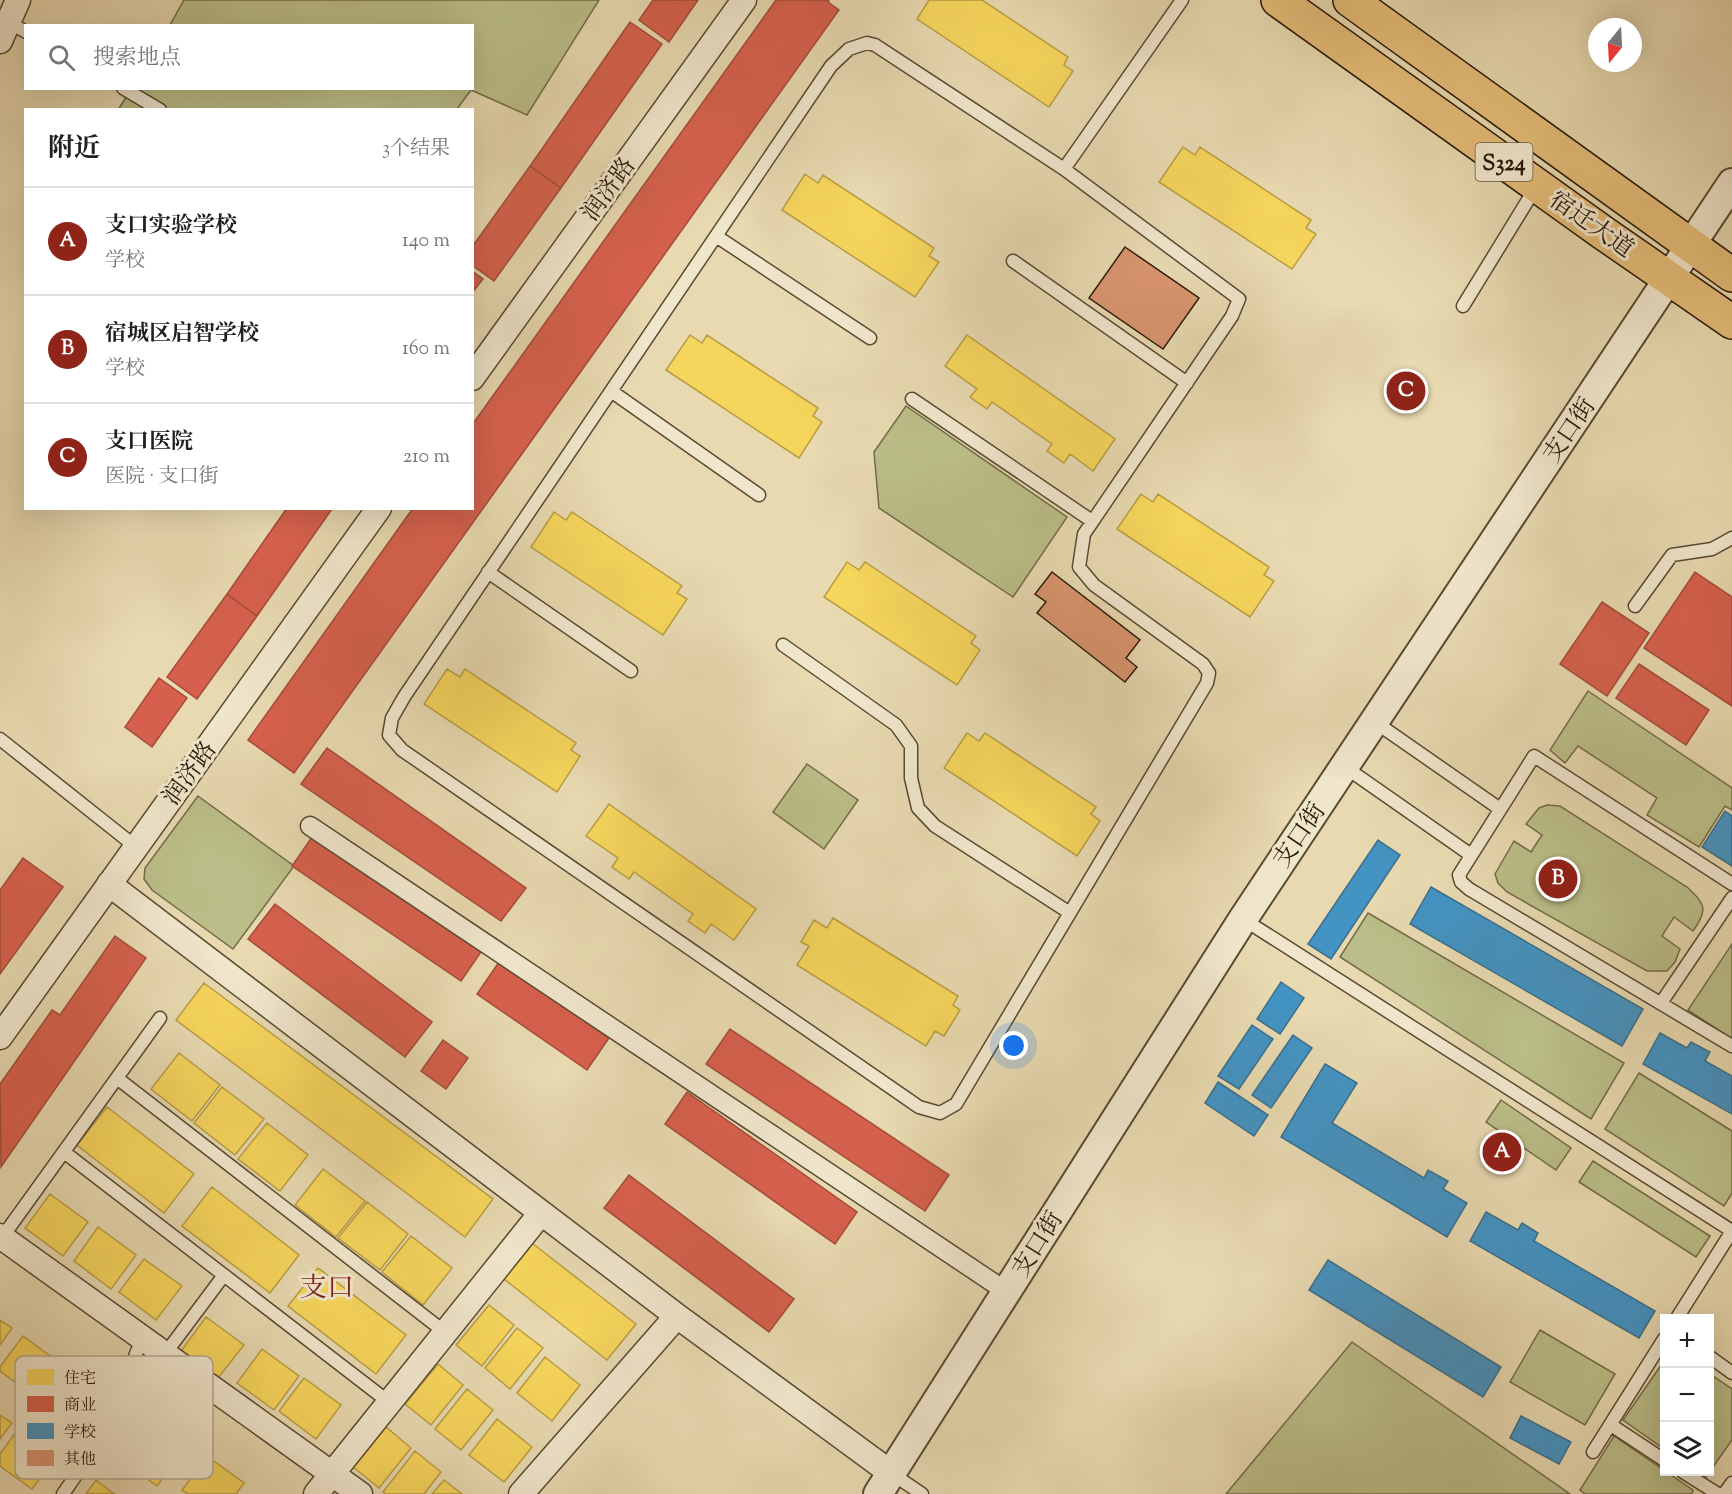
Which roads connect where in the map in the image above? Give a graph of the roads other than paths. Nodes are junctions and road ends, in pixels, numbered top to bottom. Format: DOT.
graph roads {
  1 [pos="18,0"];
  2 [pos="744,0"];
  3 [pos="1182,0"];
  4 [pos="1278,0"];
  5 [pos="1350,0"];
  6 [pos="11,32"];
  7 [pos="126,90"];
  8 [pos="157,108"];
  9 [pos="1064,169"];
  10 [pos="1732,183"];
  11 [pos="1537,186"];
  12 [pos="716,236"];
  13 [pos="1691,245"];
  14 [pos="1013,261"];
  15 [pos="1732,275"];
  16 [pos="1670,279"];
  17 [pos="1463,306"];
  18 [pos="1732,322"];
  19 [pos="870,338"];
  20 [pos="474,375"];
  21 [pos="1187,383"];
  22 [pos="611,391"];
  23 [pos="912,399"];
  24 [pos="759,495"];
  25 [pos="378,510"];
  26 [pos="1092,521"];
  27 [pos="1732,538"];
  28 [pos="488,572"];
  29 [pos="1635,606"];
  30 [pos="783,645"];
  31 [pos="631,671"];
  32 [pos="1375,722"];
  33 [pos="0,739"];
  34 [pos="1345,767"];
  35 [pos="1500,809"];
  36 [pos="310,826"];
  37 [pos="136,847"];
  38 [pos="1471,855"];
  39 [pos="109,884"];
  40 [pos="1732,884"];
  41 [pos="1732,898"];
  42 [pos="1070,913"];
  43 [pos="1243,919"];
  44 [pos="1660,1004"];
  45 [pos="160,1018"];
  46 [pos="0,1037"];
  47 [pos="1732,1046"];
  48 [pos="117,1078"];
  49 [pos="64,1152"];
  50 [pos="541,1213"];
  51 [pos="1732,1231"];
  52 [pos="1,1238"];
  53 [pos="224,1275"];
  54 [pos="1007,1292"];
  55 [pos="1680,1314"];
  56 [pos="677,1316"];
  57 [pos="446,1333"];
  58 [pos="143,1338"];
  59 [pos="1660,1347"];
  60 [pos="165,1354"];
  61 [pos="136,1356"];
  62 [pos="168,1356"];
  63 [pos="1714,1360"];
  64 [pos="1732,1373"];
  65 [pos="213,1389"];
  66 [pos="390,1403"];
  67 [pos="1611,1425"];
  68 [pos="1593,1452"];
  69 [pos="1660,1457"];
  70 [pos="333,1474"];
  71 [pos="1689,1476"];
  72 [pos="73,1479"];
  73 [pos="1732,1483"];
  74 [pos="885,1484"];
  75 [pos="63,1494"];
  76 [pos="316,1494"];
  77 [pos="360,1494"];
  78 [pos="521,1494"];
  79 [pos="922,1494"];
  80 [pos="1718,1494"];
  81 [pos="1724,1494"];
  1 -- 6 [label="street"];
  2 -- 20 [label="street, 润济路"];
  3 -- 9 [label="lane"];
  4 -- 11 [label="main road, 宿迁大道 / S324"];
  5 -- 13 [label="main road, 宿迁大道 / S324"];
  7 -- 8 [label="lane"];
  9 -- 12 [label="lane"];
  9 -- 21 [label="lane"];
  10 -- 13 [label="street, 支口街"];
  11 -- 16 [label="main road, 宿迁大道 / S324"];
  11 -- 17 [label="lane"];
  12 -- 19 [label="lane"];
  12 -- 22 [label="lane"];
  13 -- 15 [label="main road, 宿迁大道 / S324"];
  13 -- 16 [label="street, 支口街"];
  14 -- 21 [label="lane"];
  16 -- 18 [label="main road, 宿迁大道 / S324"];
  16 -- 32 [label="street, 支口街"];
  21 -- 26 [label="lane"];
  22 -- 24 [label="lane"];
  22 -- 28 [label="lane"];
  23 -- 26 [label="lane"];
  25 -- 37 [label="street, 润济路"];
  26 -- 42 [label="lane"];
  27 -- 29 [label="lane"];
  28 -- 31 [label="lane"];
  28 -- 42 [label="lane"];
  30 -- 42 [label="lane"];
  32 -- 34 [label="street, 支口街"];
  32 -- 35 [label="lane"];
  33 -- 37 [label="lane"];
  34 -- 38 [label="lane"];
  34 -- 43 [label="street, 支口街"];
  35 -- 38 [label="lane"];
  35 -- 40 [label="lane"];
  36 -- 54 [label="street"];
  37 -- 39 [label="street, 润济路"];
  38 -- 44 [label="lane"];
  39 -- 46 [label="street, 润济路"];
  39 -- 50 [label="street"];
  41 -- 44 [label="lane"];
  43 -- 51 [label="lane"];
  43 -- 54 [label="street, 支口街"];
  44 -- 47 [label="lane"];
  45 -- 48 [label="lane"];
  48 -- 49 [label="lane"];
  48 -- 57 [label="lane"];
  49 -- 52 [label="lane"];
  49 -- 53 [label="lane"];
  50 -- 56 [label="street"];
  50 -- 57 [label="street"];
  51 -- 55 [label="lane"];
  52 -- 58 [label="street"];
  53 -- 60 [label="lane"];
  53 -- 66 [label="lane"];
  54 -- 74 [label="street, 支口街"];
  56 -- 74 [label="street"];
  56 -- 78 [label="street"];
  57 -- 66 [label="street"];
  58 -- 60 [label="street"];
  58 -- 61 [label="lane"];
  59 -- 67 [label="lane"];
  60 -- 62 [label="street"];
  63 -- 64 [label="lane"];
  65 -- 70 [label="street"];
  66 -- 70 [label="street"];
  67 -- 68 [label="lane"];
  67 -- 69 [label="lane"];
  70 -- 76 [label="street"];
  70 -- 77 [label="street"];
  71 -- 80 [label="lane"];
  72 -- 75 [label="lane"];
  73 -- 81 [label="lane"];
  74 -- 79 [label="lane"];
}
